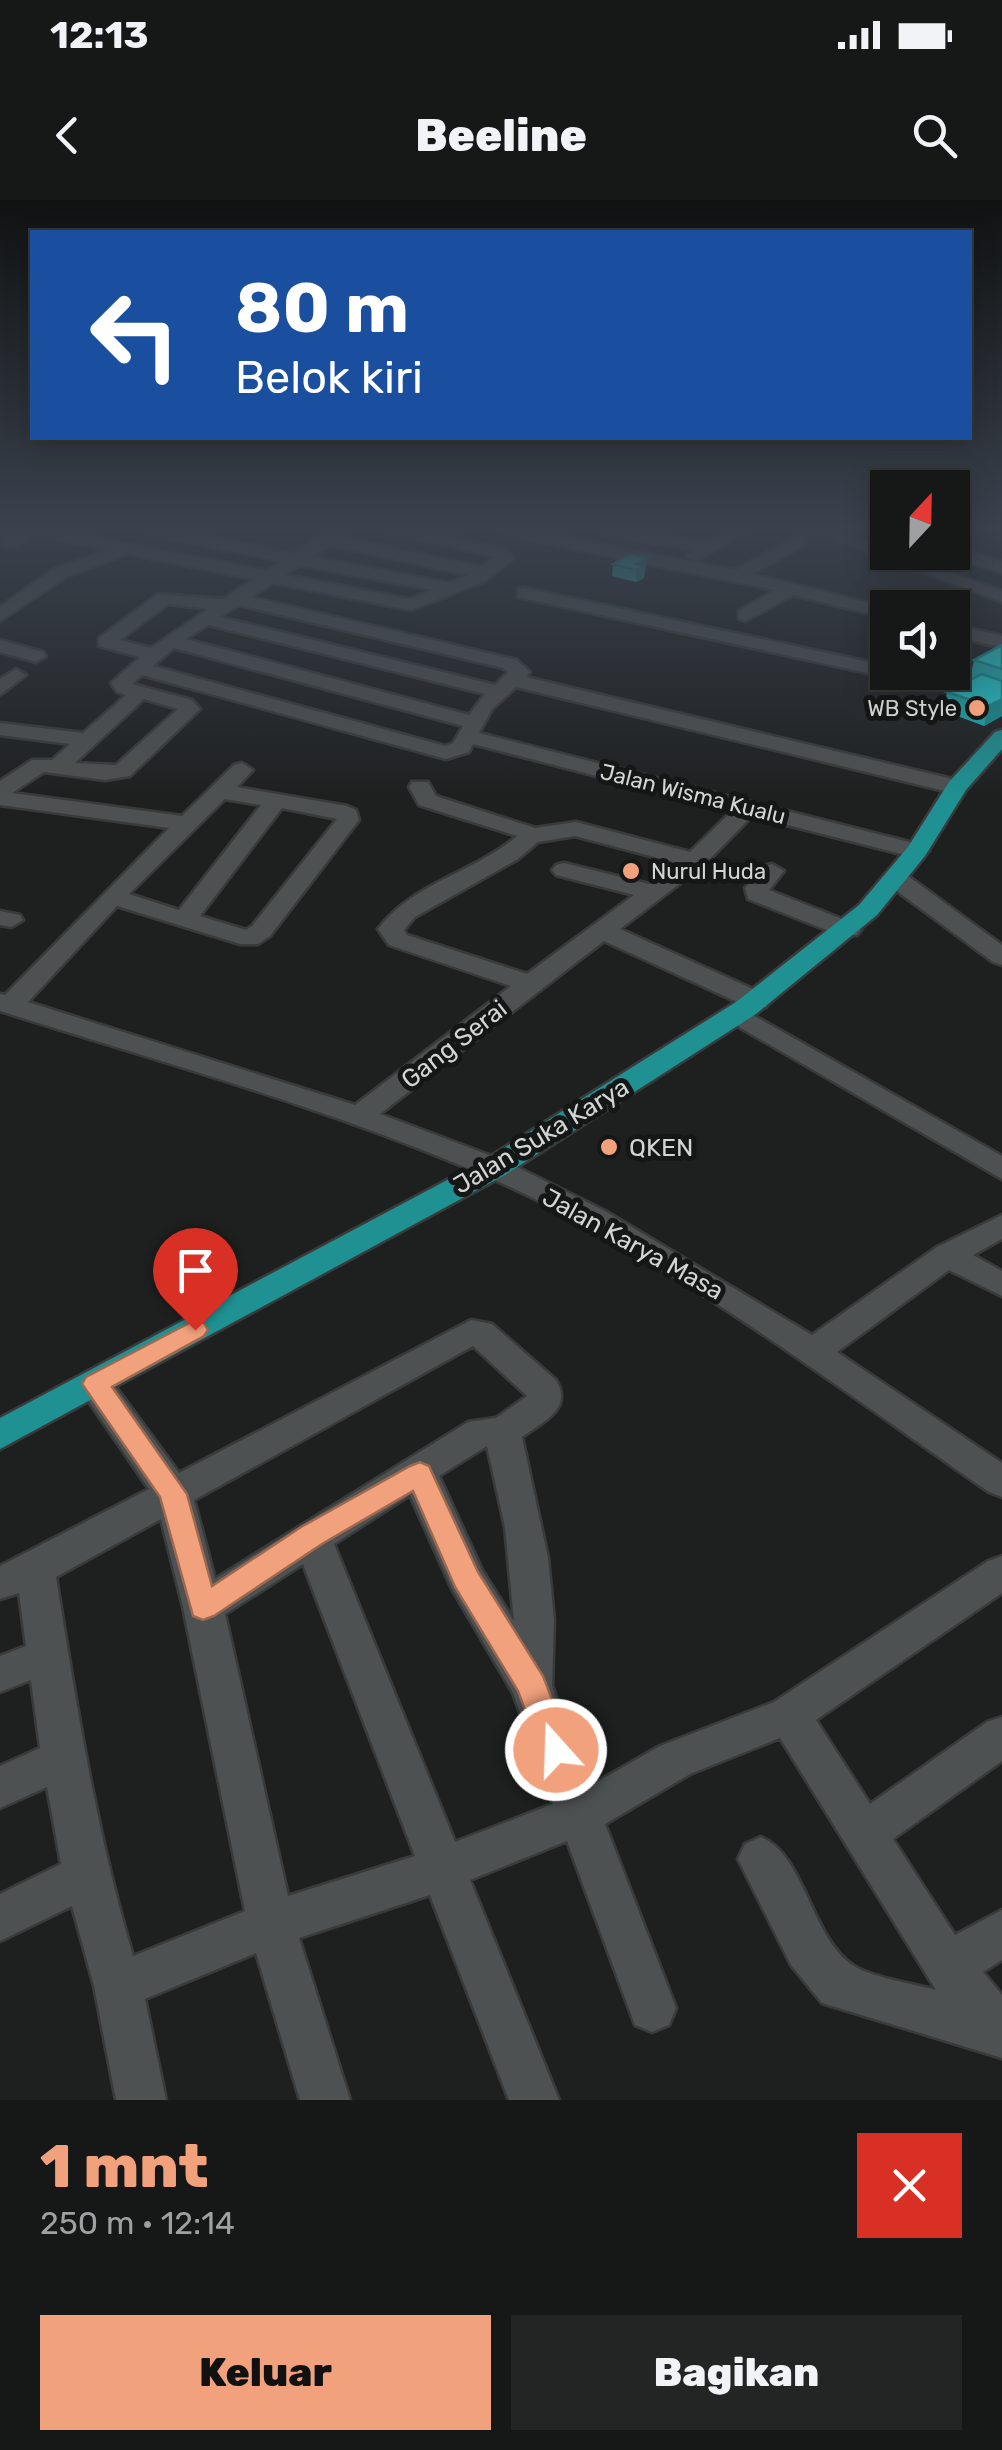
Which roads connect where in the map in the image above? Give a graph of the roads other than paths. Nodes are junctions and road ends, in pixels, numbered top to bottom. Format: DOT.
graph roads {
  1 [pos="135,620"];
  2 [pos="203,620"];
  3 [pos="207,620"];
  4 [pos="320,620"];
  5 [pos="648,620"];
  6 [pos="358,627"];
  7 [pos="970,634"];
  8 [pos="171,641"];
  9 [pos="1002,642"];
  10 [pos="0,646"];
  11 [pos="325,649"];
  12 [pos="36,656"];
  13 [pos="147,662"];
  14 [pos="870,668"];
  15 [pos="288,672"];
  16 [pos="16,675"];
  17 [pos="505,686"];
  18 [pos="0,689"];
  19 [pos="970,689"];
  20 [pos="141,692"];
  21 [pos="1002,696"];
  22 [pos="248,698"];
  23 [pos="0,729"];
  24 [pos="473,730"];
  25 [pos="1002,736"];
  26 [pos="88,740"];
  27 [pos="57,767"];
  28 [pos="242,770"];
  29 [pos="420,787"];
  30 [pos="957,787"];
  31 [pos="220,792"];
  32 [pos="0,794"];
  33 [pos="274,803"];
  34 [pos="747,808"];
  35 [pos="188,824"];
  36 [pos="530,837"];
  37 [pos="917,851"];
  38 [pos="696,861"];
  39 [pos="564,870"];
  40 [pos="772,871"];
  41 [pos="896,878"];
  42 [pos="654,893"];
  43 [pos="112,898"];
  44 [pos="183,921"];
  45 [pos="600,930"];
  46 [pos="848,930"];
  47 [pos="1002,957"];
  48 [pos="530,984"];
  49 [pos="6,1003"];
  50 [pos="747,1008"];
  51 [pos="358,1116"];
  52 [pos="494,1168"];
  53 [pos="1002,1169"];
  54 [pos="1002,1225"];
  55 [pos="948,1255"];
  56 [pos="1002,1285"];
  57 [pos="815,1350"];
  58 [pos="95,1384"];
  59 [pos="503,1432"];
  60 [pos="0,1435"];
  61 [pos="420,1473"];
  62 [pos="1002,1482"];
  63 [pos="173,1494"];
  64 [pos="312,1536"];
  65 [pos="1002,1572"];
  66 [pos="18,1576"];
  67 [pos="203,1608"];
  68 [pos="48,1655"];
  69 [pos="0,1674"];
  70 [pos="532,1686"];
  71 [pos="788,1714"];
  72 [pos="1002,1736"];
  73 [pos="63,1758"];
  74 [pos="0,1788"];
  75 [pos="580,1815"];
  76 [pos="864,1834"];
  77 [pos="760,1859"];
  78 [pos="446,1868"];
  79 [pos="86,1875"];
  80 [pos="0,1918"];
  81 [pos="271,1924"];
  82 [pos="1002,1933"];
  83 [pos="948,1967"];
  84 [pos="118,1986"];
  85 [pos="652,2008"];
  86 [pos="1001,2033"];
  87 [pos="140,2100"];
  88 [pos="325,2100"];
  89 [pos="534,2100"];
  1 -- 13 [label="street"];
  2 -- 8 [label="street"];
  3 -- 11 [label="street"];
  4 -- 6 [label="street"];
  5 -- 14 [label="street"];
  6 -- 11 [label="street"];
  6 -- 17 [label="street"];
  7 -- 9 [label="street"];
  8 -- 13 [label="street"];
  8 -- 15 [label="street, Jalan Wisma Kualu"];
  10 -- 12 [label="street"];
  11 -- 15 [label="street"];
  11 -- 17 [label="street"];
  13 -- 20 [label="street"];
  13 -- 22 [label="street"];
  15 -- 22 [label="street"];
  15 -- 24 [label="street, Jalan Wisma Kualu"];
  16 -- 18 [label="street"];
  17 -- 24 [label="street"];
  17 -- 30 [label="street"];
  19 -- 21 [label="street"];
  20 -- 26 [label="street"];
  20 -- 27 [label="street"];
  22 -- 24 [label="street"];
  23 -- 26 [label="street"];
  24 -- 34 [label="street, Jalan Wisma Kualu"];
  25 -- 30 [label="main road, Jalan Suka Karya"];
  26 -- 27 [label="street"];
  27 -- 32 [label="street"];
  28 -- 31 [label="street"];
  29 -- 36 [label="street"];
  30 -- 37 [label="main road, Jalan Suka Karya"];
  31 -- 33 [label="street"];
  31 -- 35 [label="street"];
  32 -- 35 [label="street"];
  33 -- 44 [label="street"];
  33 -- 44 [label="street"];
  34 -- 37 [label="street, Jalan Wisma Kualu"];
  34 -- 38 [label="street"];
  35 -- 43 [label="street"];
  36 -- 38 [label="street"];
  36 -- 48 [label="street, Gang Serai"];
  37 -- 41 [label="main road, Jalan Suka Karya"];
  38 -- 42 [label="street"];
  39 -- 42 [label="street"];
  40 -- 46 [label="street"];
  41 -- 46 [label="main road, Jalan Suka Karya"];
  41 -- 47 [label="street"];
  42 -- 45 [label="street"];
  43 -- 44 [label="street"];
  43 -- 49 [label="street"];
  45 -- 48 [label="street"];
  45 -- 50 [label="street"];
  46 -- 50 [label="main road, Jalan Suka Karya"];
  48 -- 51 [label="street, Gang Serai"];
  49 -- 51 [label="street, Jalan Karya Masa"];
  50 -- 52 [label="main road, Jalan Suka Karya"];
  50 -- 53 [label="street"];
  51 -- 52 [label="street, Jalan Karya Masa"];
  52 -- 57 [label="street, Jalan Karya Masa"];
  52 -- 58 [label="main road, Jalan Suka Karya"];
  54 -- 55 [label="street"];
  55 -- 56 [label="street"];
  55 -- 57 [label="street"];
  57 -- 62 [label="street, Jalan Karya Masa"];
  58 -- 60 [label="main road, Jalan Suka Karya"];
  58 -- 63 [label="street"];
  59 -- 61 [label="street"];
  59 -- 63 [label="street"];
  59 -- 70 [label="street"];
  61 -- 64 [label="street"];
  61 -- 70 [label="street"];
  63 -- 66 [label="street"];
  63 -- 67 [label="street"];
  64 -- 67 [label="street"];
  64 -- 78 [label="street"];
  65 -- 71 [label="street"];
  66 -- 68 [label="street"];
  67 -- 81 [label="street"];
  68 -- 69 [label="street"];
  68 -- 73 [label="street"];
  70 -- 75 [label="street"];
  71 -- 75 [label="street"];
  71 -- 76 [label="street"];
  72 -- 76 [label="street"];
  73 -- 74 [label="street"];
  73 -- 79 [label="street"];
  75 -- 78 [label="street"];
  75 -- 85 [label="street"];
  76 -- 83 [label="street"];
  77 -- 86 [label="street"];
  78 -- 81 [label="street"];
  78 -- 89 [label="street"];
  79 -- 80 [label="street"];
  79 -- 84 [label="street"];
  81 -- 84 [label="street"];
  81 -- 88 [label="street"];
  82 -- 83 [label="street"];
  83 -- 86 [label="street"];
  84 -- 87 [label="street"];
}
